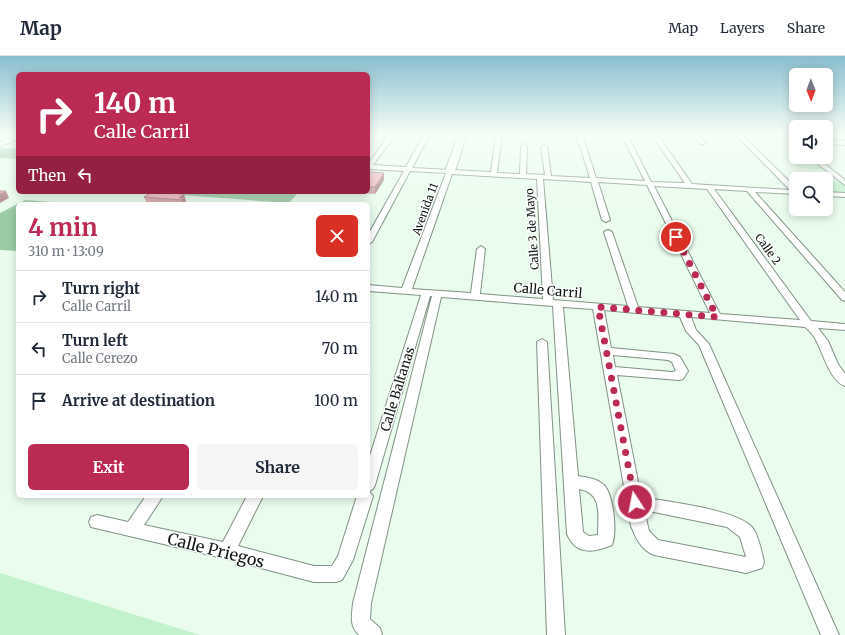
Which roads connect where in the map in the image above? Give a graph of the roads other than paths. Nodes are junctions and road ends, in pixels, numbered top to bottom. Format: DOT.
graph roads {
  1 [pos="413,161"];
  2 [pos="454,161"];
  3 [pos="496,161"];
  4 [pos="524,161"];
  5 [pos="546,161"];
  6 [pos="588,161"];
  7 [pos="638,161"];
  8 [pos="673,161"];
  9 [pos="765,161"];
  10 [pos="821,164"];
  11 [pos="370,167"];
  12 [pos="409,169"];
  13 [pos="450,171"];
  14 [pos="494,174"];
  15 [pos="524,176"];
  16 [pos="836,176"];
  17 [pos="845,176"];
  18 [pos="540,177"];
  19 [pos="548,177"];
  20 [pos="594,180"];
  21 [pos="649,183"];
  22 [pos="845,183"];
  23 [pos="789,185"];
  24 [pos="690,186"];
  25 [pos="709,187"];
  26 [pos="749,189"];
  27 [pos="789,192"];
  28 [pos="833,194"];
  29 [pos="845,195"];
  30 [pos="606,220"];
  31 [pos="608,232"];
  32 [pos="370,238"];
  33 [pos="481,249"];
  34 [pos="370,288"];
  35 [pos="406,291"];
  36 [pos="432,293"];
  37 [pos="475,297"];
  38 [pos="845,298"];
  39 [pos="553,303"];
  40 [pos="598,307"];
  41 [pos="634,310"];
  42 [pos="684,314"];
  43 [pos="717,317"];
  44 [pos="808,324"];
  45 [pos="845,327"];
  46 [pos="542,342"];
  47 [pos="607,350"];
  48 [pos="610,370"];
  49 [pos="845,382"];
  50 [pos="370,479"];
  51 [pos="571,481"];
  52 [pos="154,498"];
  53 [pos="254,498"];
  54 [pos="364,498"];
  55 [pos="635,502"];
  56 [pos="97,522"];
  57 [pos="132,529"];
  58 [pos="227,551"];
  59 [pos="373,635"];
  60 [pos="556,635"];
  61 [pos="830,635"];
  1 -- 12 [label="street"];
  2 -- 13 [label="street, Avenida 11"];
  3 -- 14 [label="street"];
  4 -- 15 [label="street"];
  5 -- 19 [label="street"];
  6 -- 20 [label="street"];
  7 -- 21 [label="street"];
  8 -- 24 [label="street"];
  9 -- 23 [label="street"];
  10 -- 16 [label="street"];
  11 -- 12 [label="street"];
  12 -- 13 [label="street"];
  12 -- 32 [label="street"];
  13 -- 14 [label="street"];
  13 -- 35 [label="street, Avenida 11"];
  14 -- 15 [label="street"];
  15 -- 18 [label="street"];
  16 -- 17 [label="street"];
  16 -- 22 [label="street"];
  18 -- 19 [label="street"];
  18 -- 39 [label="street, Calle 3 de Mayo"];
  19 -- 20 [label="street"];
  20 -- 21 [label="street"];
  20 -- 30 [label="street"];
  21 -- 24 [label="street"];
  21 -- 43 [label="street"];
  24 -- 25 [label="street"];
  25 -- 26 [label="street"];
  25 -- 44 [label="street, Calle 2"];
  26 -- 27 [label="street"];
  26 -- 38 [label="street"];
  28 -- 29 [label="street"];
  31 -- 41 [label="street"];
  33 -- 37 [label="street"];
  34 -- 35 [label="street, Calle Carril"];
  35 -- 36 [label="street, Calle Carril"];
  36 -- 37 [label="street, Calle Carril"];
  36 -- 50 [label="street, Calle Baltanas"];
  36 -- 59 [label="street"];
  37 -- 39 [label="street, Calle Carril"];
  39 -- 40 [label="street, Calle Carril"];
  39 -- 51 [label="street, Calle 3 de Mayo"];
  40 -- 41 [label="street, Calle Carril"];
  40 -- 47 [label="street"];
  41 -- 42 [label="street, Calle Carril"];
  42 -- 43 [label="street, Calle Carril"];
  42 -- 61 [label="street"];
  43 -- 44 [label="street, Calle Carril"];
  44 -- 45 [label="street, Calle Carril"];
  44 -- 49 [label="street, Calle 2"];
  46 -- 60 [label="street"];
  47 -- 48 [label="street"];
  47 -- 48 [label="street"];
  48 -- 55 [label="street"];
  52 -- 57 [label="street"];
  53 -- 58 [label="street"];
  54 -- 58 [label="street, Calle Priegos"];
  55 -- 55 [label="street"];
  56 -- 57 [label="street, Calle Priegos"];
  57 -- 58 [label="street, Calle Priegos"];
}
